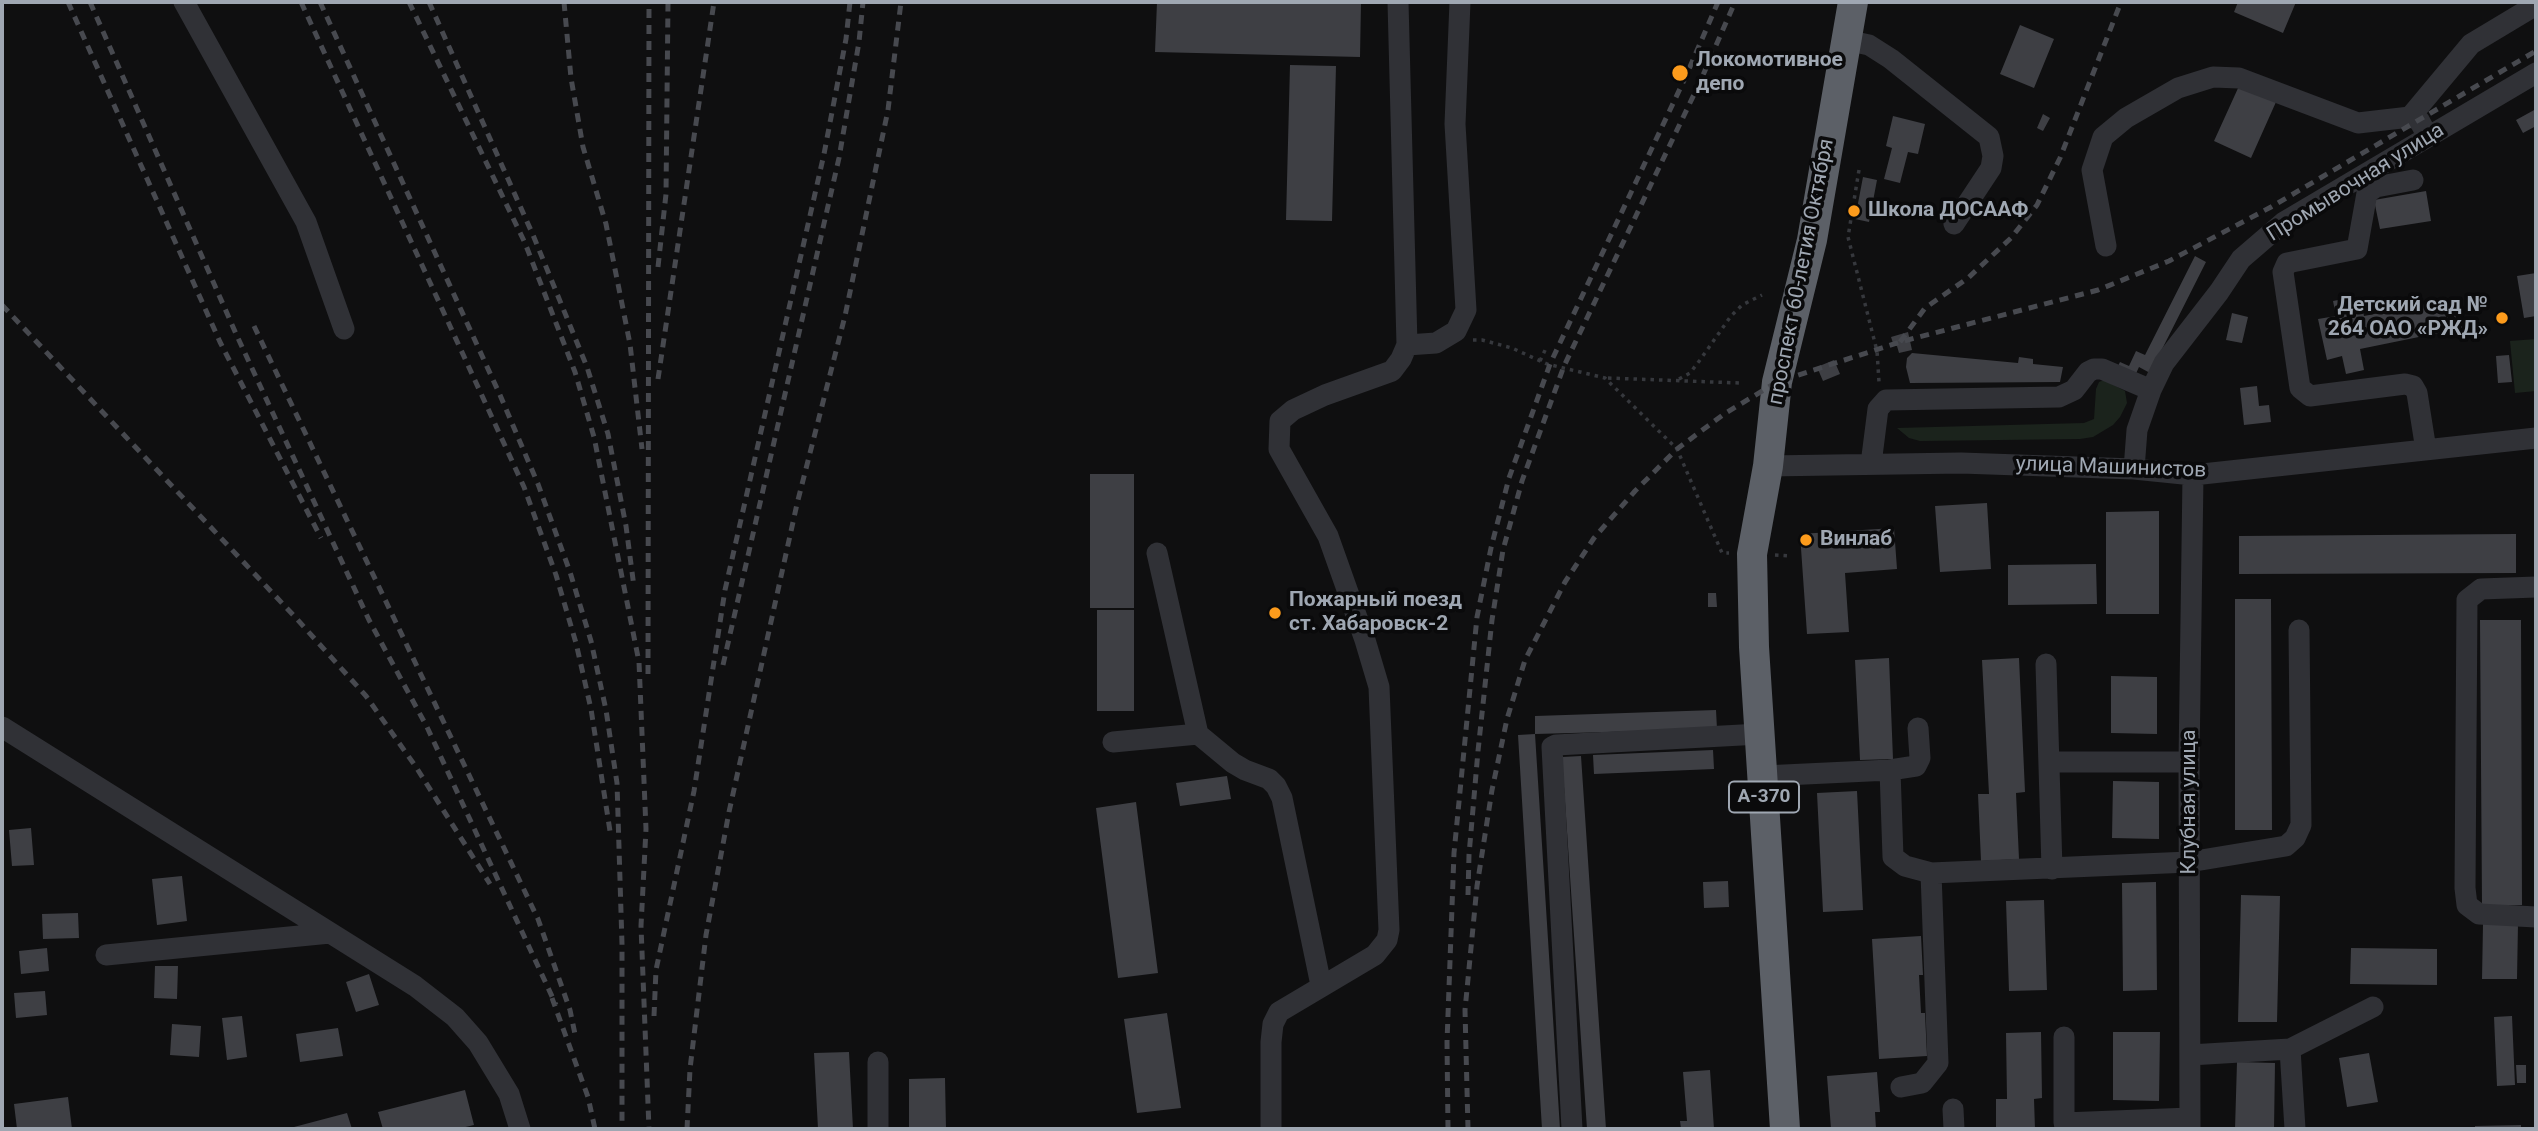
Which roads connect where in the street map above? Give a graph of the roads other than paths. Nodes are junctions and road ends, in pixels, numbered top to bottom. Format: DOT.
graph roads {
  1 [pos="184,2"];
  2 [pos="1398,2"];
  3 [pos="1460,2"];
  4 [pos="1853,2"];
  5 [pos="2536,5"];
  6 [pos="1846,40"];
  7 [pos="2536,73"];
  8 [pos="2410,117"];
  9 [pos="2428,137"];
  10 [pos="2413,180"];
  11 [pos="1954,224"];
  12 [pos="2106,246"];
  13 [pos="344,328"];
  14 [pos="1407,345"];
  15 [pos="2151,390"];
  16 [pos="2536,438"];
  17 [pos="2427,450"];
  18 [pos="1871,464"];
  19 [pos="1768,466"];
  20 [pos="2134,468"];
  21 [pos="2193,475"];
  22 [pos="1157,553"];
  23 [pos="2536,587"];
  24 [pos="2299,630"];
  25 [pos="2046,664"];
  26 [pos="2,727"];
  27 [pos="1918,729"];
  28 [pos="1198,734"];
  29 [pos="1760,734"];
  30 [pos="1113,742"];
  31 [pos="2049,762"];
  32 [pos="2189,762"];
  33 [pos="1890,771"];
  34 [pos="1763,776"];
  35 [pos="2189,862"];
  36 [pos="2052,869"];
  37 [pos="1931,873"];
  38 [pos="2536,917"];
  39 [pos="330,933"];
  40 [pos="106,955"];
  41 [pos="1321,985"];
  42 [pos="2372,1007"];
  43 [pos="2064,1037"];
  44 [pos="2290,1049"];
  45 [pos="2190,1055"];
  46 [pos="878,1062"];
  47 [pos="1901,1087"];
  48 [pos="2190,1124"];
  49 [pos="2064,1126"];
  50 [pos="520,1129"];
  51 [pos="878,1129"];
  52 [pos="1271,1129"];
  53 [pos="1572,1129"];
  54 [pos="1785,1129"];
  55 [pos="2295,1129"];
  1 -- 13 [label="street"];
  2 -- 14 [label="street"];
  3 -- 14 [label="street"];
  4 -- 6 [label="highway, проспект 60-летия Октября / А-370"];
  5 -- 8 [label="street"];
  6 -- 11 [label="street"];
  6 -- 19 [label="highway, проспект 60-летия Октября / А-370"];
  7 -- 9 [label="street, Промывочная улица"];
  8 -- 9 [label="street"];
  8 -- 12 [label="street"];
  9 -- 15 [label="street, Промывочная улица"];
  10 -- 17 [label="street"];
  14 -- 41 [label="street"];
  15 -- 18 [label="street"];
  15 -- 20 [label="street, Промывочная улица"];
  16 -- 17 [label="street, улица Машинистов"];
  17 -- 21 [label="street, улица Машинистов"];
  18 -- 19 [label="street, улица Машинистов"];
  18 -- 20 [label="street, улица Машинистов"];
  19 -- 29 [label="highway, проспект 60-летия Октября / А-370"];
  20 -- 21 [label="street, улица Машинистов"];
  21 -- 32 [label="street, Клубная улица"];
  22 -- 28 [label="street"];
  23 -- 38 [label="street"];
  24 -- 35 [label="street"];
  25 -- 31 [label="street"];
  26 -- 39 [label="street"];
  27 -- 33 [label="street"];
  28 -- 30 [label="street"];
  28 -- 41 [label="street"];
  29 -- 34 [label="highway, проспект 60-летия Октября / А-370"];
  29 -- 53 [label="street"];
  31 -- 32 [label="street"];
  31 -- 36 [label="street"];
  32 -- 35 [label="street, Клубная улица"];
  33 -- 34 [label="street"];
  33 -- 37 [label="street"];
  34 -- 54 [label="highway, проспект 60-летия Октября / А-370"];
  35 -- 36 [label="street"];
  35 -- 45 [label="street, Клубная улица"];
  36 -- 37 [label="street"];
  37 -- 47 [label="street"];
  39 -- 40 [label="street"];
  39 -- 50 [label="street"];
  41 -- 52 [label="street"];
  42 -- 44 [label="street"];
  43 -- 49 [label="street"];
  44 -- 45 [label="street"];
  44 -- 55 [label="street"];
  45 -- 48 [label="street, Клубная улица"];
  46 -- 51 [label="street"];
  48 -- 49 [label="street"];
}
